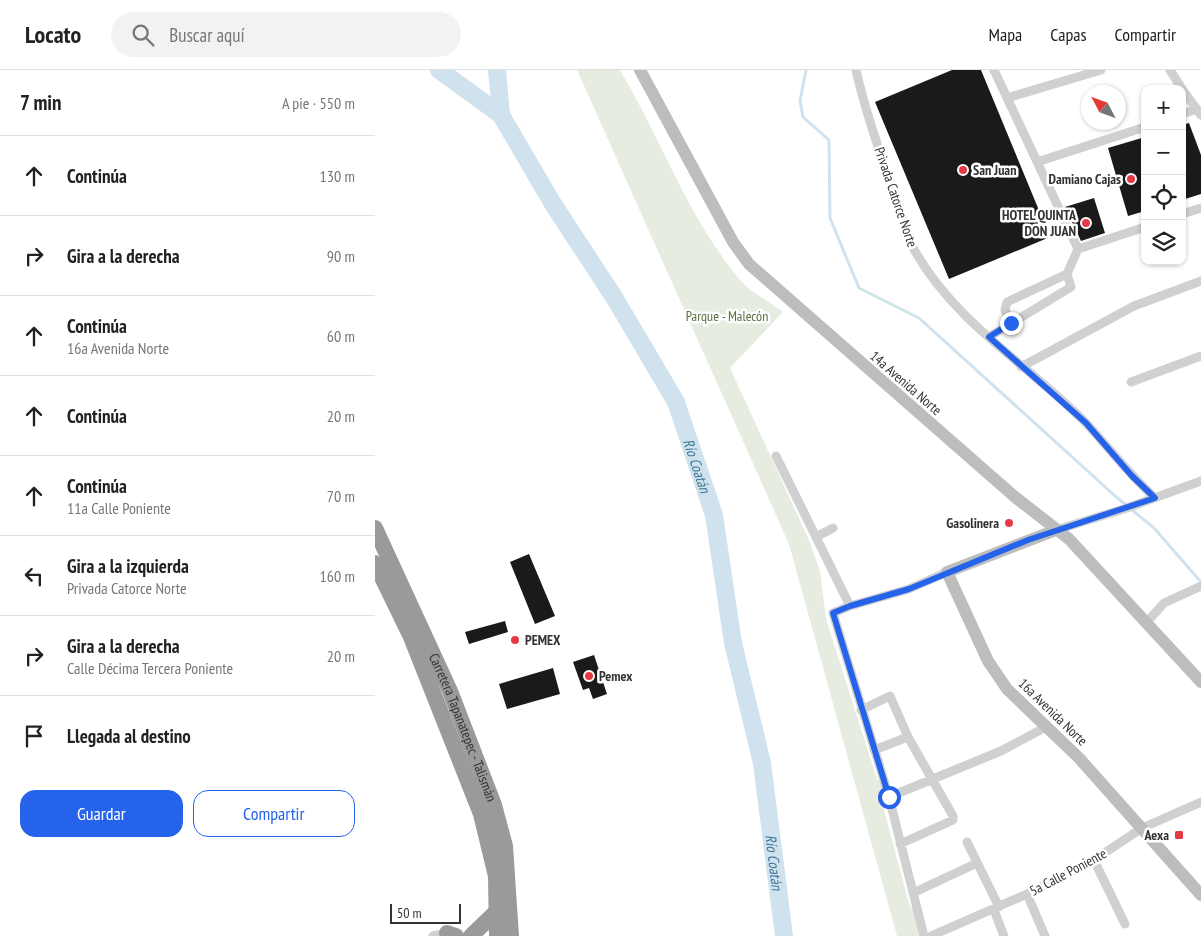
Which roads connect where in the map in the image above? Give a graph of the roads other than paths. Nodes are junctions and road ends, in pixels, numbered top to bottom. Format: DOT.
graph roads {
  1 [pos="640,70"];
  2 [pos="856,70"];
  3 [pos="994,70"];
  4 [pos="1101,70"];
  5 [pos="1170,70"];
  6 [pos="1179,85"];
  7 [pos="1186,94"];
  8 [pos="1007,98"];
  9 [pos="1199,112"];
  10 [pos="1186,114"];
  11 [pos="1141,128"];
  12 [pos="1037,162"];
  13 [pos="1201,208"];
  14 [pos="1186,213"];
  15 [pos="1141,228"];
  16 [pos="1078,249"];
  17 [pos="1067,274"];
  18 [pos="1201,281"];
  19 [pos="1011,323"];
  20 [pos="989,337"];
  21 [pos="1201,356"];
  22 [pos="1021,367"];
  23 [pos="1131,382"];
  24 [pos="776,456"];
  25 [pos="1201,481"];
  26 [pos="1155,498"];
  27 [pos="1036,514"];
  28 [pos="375,528"];
  29 [pos="833,528"];
  30 [pos="1056,530"];
  31 [pos="816,537"];
  32 [pos="1028,540"];
  33 [pos="375,562"];
  34 [pos="947,572"];
  35 [pos="1201,586"];
  36 [pos="850,606"];
  37 [pos="1147,622"];
  38 [pos="1201,682"];
  39 [pos="861,710"];
  40 [pos="1046,728"];
  41 [pos="908,738"];
  42 [pos="874,750"];
  43 [pos="932,780"];
  44 [pos="889,797"];
  45 [pos="1201,802"];
  46 [pos="1142,828"];
  47 [pos="967,842"];
  48 [pos="900,844"];
  49 [pos="1094,860"];
  50 [pos="977,863"];
  51 [pos="502,881"];
  52 [pos="915,892"];
  53 [pos="1027,894"];
  54 [pos="1201,895"];
  55 [pos="996,909"];
  56 [pos="506,922"];
  57 [pos="1125,924"];
  58 [pos="471,936"];
  59 [pos="497,936"];
  60 [pos="924,936"];
  61 [pos="931,936"];
  62 [pos="1003,936"];
  63 [pos="1045,936"];
  1 -- 27 [label="main road, 14a Avenida Norte"];
  2 -- 20 [label="street, Privada Catorce Norte"];
  3 -- 8 [label="street"];
  4 -- 8 [label="street"];
  5 -- 6 [label="street"];
  7 -- 9 [label="street"];
  8 -- 12 [label="street"];
  9 -- 10 [label="street"];
  11 -- 12 [label="street"];
  12 -- 16 [label="street"];
  13 -- 14 [label="street"];
  15 -- 16 [label="street"];
  16 -- 17 [label="street"];
  17 -- 19 [label="street"];
  17 -- 19 [label="street"];
  18 -- 22 [label="street"];
  19 -- 20 [label="street"];
  20 -- 22 [label="street, Privada Catorce Norte"];
  21 -- 23 [label="street"];
  22 -- 26 [label="street, Privada Catorce Norte"];
  24 -- 31 [label="street"];
  25 -- 26 [label="street"];
  26 -- 30 [label="street"];
  27 -- 30 [label="main road, 14a Avenida Norte"];
  27 -- 32 [label="main road"];
  28 -- 51 [label="highway, Carretera Tapanatepec - Talismán"];
  29 -- 31 [label="street"];
  30 -- 32 [label="main road"];
  30 -- 37 [label="main road, 14a Avenida Norte"];
  31 -- 36 [label="street"];
  32 -- 34 [label="main road"];
  33 -- 51 [label="highway, Carretera Tapanatepec - Talismán"];
  34 -- 36 [label="street"];
  34 -- 40 [label="main road, 16a Avenida Norte"];
  35 -- 37 [label="street"];
  36 -- 39 [label="street"];
  37 -- 38 [label="main road, 14a Avenida Norte"];
  39 -- 41 [label="street"];
  39 -- 42 [label="street"];
  40 -- 43 [label="street"];
  40 -- 46 [label="main road, 16a Avenida Norte"];
  41 -- 42 [label="street"];
  41 -- 43 [label="street"];
  42 -- 44 [label="street"];
  43 -- 44 [label="street"];
  43 -- 48 [label="street"];
  44 -- 48 [label="street"];
  45 -- 46 [label="street, 5a Calle Poniente"];
  46 -- 49 [label="street, 5a Calle Poniente"];
  46 -- 54 [label="main road, 16a Avenida Norte"];
  47 -- 50 [label="street"];
  48 -- 52 [label="street"];
  49 -- 53 [label="street, 5a Calle Poniente"];
  49 -- 57 [label="street"];
  50 -- 52 [label="street"];
  50 -- 55 [label="street"];
  51 -- 56 [label="highway, Carretera Tapanatepec - Talismán"];
  52 -- 60 [label="street"];
  53 -- 55 [label="street, 5a Calle Poniente"];
  53 -- 63 [label="street"];
  55 -- 61 [label="street, 5a Calle Poniente"];
  55 -- 62 [label="street"];
  56 -- 58 [label="highway"];
  56 -- 59 [label="highway, Carretera Tapanatepec - Talismán"];
}
